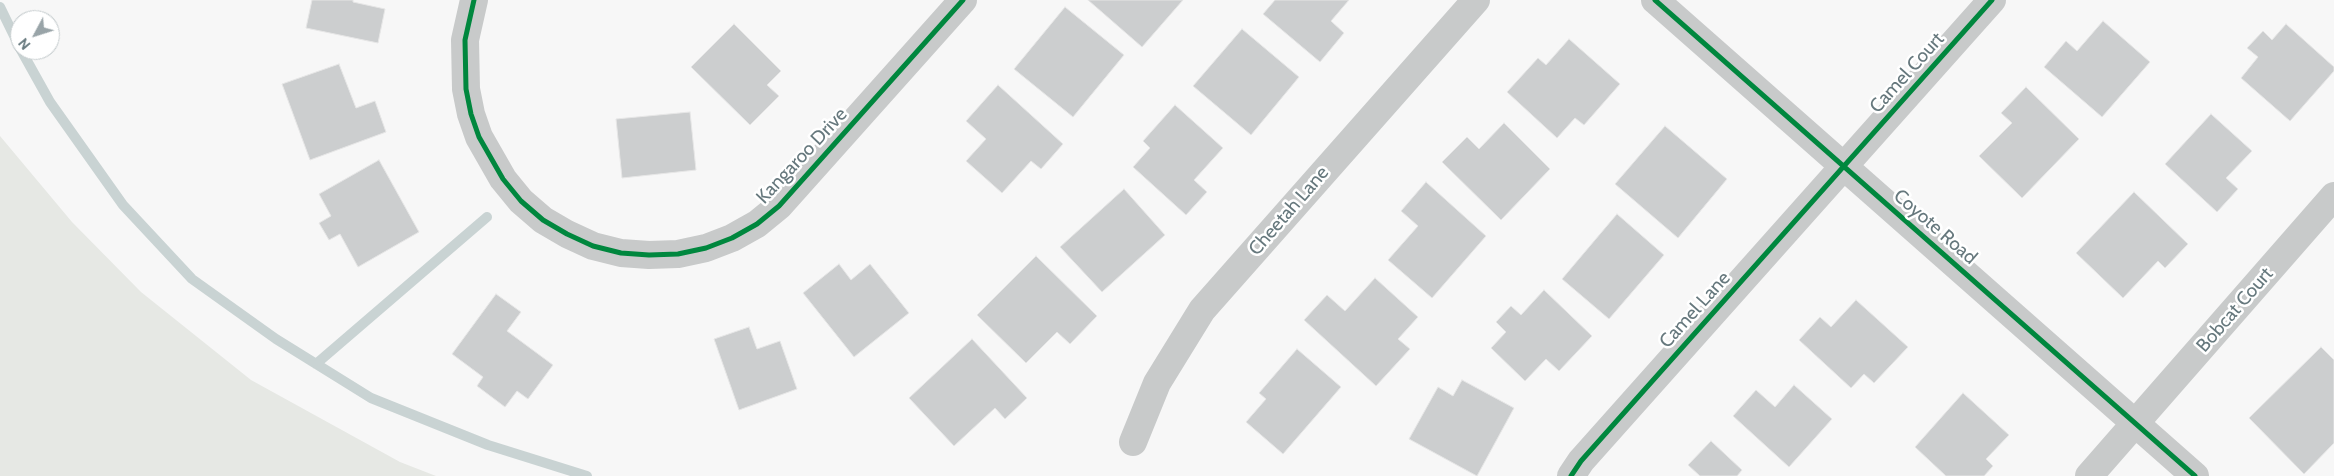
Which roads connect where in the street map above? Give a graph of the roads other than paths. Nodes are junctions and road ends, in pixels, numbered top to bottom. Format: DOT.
graph roads {
  1 [pos="474,0"];
  2 [pos="962,0"];
  3 [pos="1476,0"];
  4 [pos="1655,0"];
  5 [pos="1992,0"];
  6 [pos="1843,166"];
  7 [pos="2334,196"];
  8 [pos="2136,424"];
  9 [pos="1133,442"];
  10 [pos="1571,476"];
  11 [pos="2089,476"];
  12 [pos="2195,476"];
  1 -- 2 [label="street, Kangaroo Drive"];
  3 -- 9 [label="street, Cheetah Lane"];
  4 -- 6 [label="street, Coyote Road"];
  5 -- 6 [label="street, Camel Court"];
  6 -- 8 [label="street, Coyote Road"];
  6 -- 10 [label="street, Camel Lane"];
  7 -- 8 [label="street, Bobcat Court"];
  8 -- 11 [label="street"];
  8 -- 12 [label="street, Coyote Road"];
}
